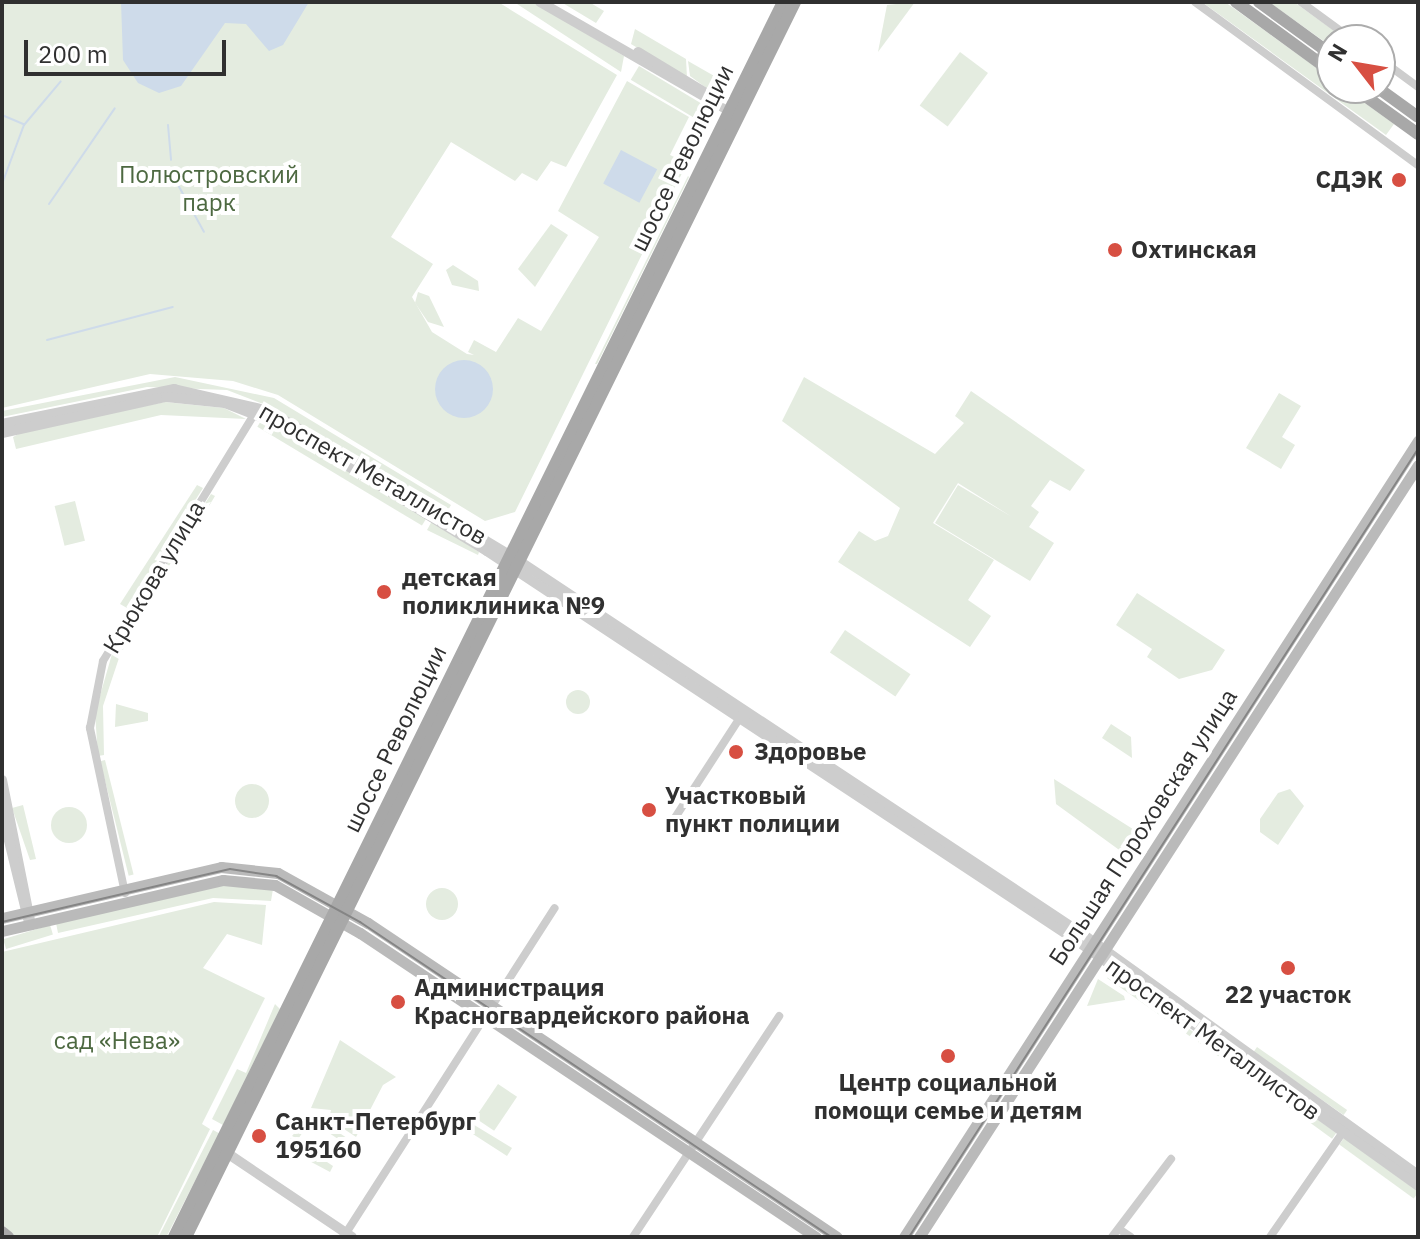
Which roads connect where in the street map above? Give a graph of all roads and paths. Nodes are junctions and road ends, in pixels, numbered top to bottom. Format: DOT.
graph roads {
  1 [pos="540,2"];
  2 [pos="554,2"];
  3 [pos="783,2"];
  4 [pos="795,2"];
  5 [pos="1195,2"];
  6 [pos="1236,2"];
  7 [pos="1259,2"];
  8 [pos="1301,2"];
  9 [pos="1331,24"];
  10 [pos="1316,43"];
  11 [pos="1316,60"];
  12 [pos="1396,71"];
  13 [pos="1418,87"];
  14 [pos="1396,101"];
  15 [pos="1376,104"];
  16 [pos="733,111"];
  17 [pos="1418,117"];
  18 [pos="1418,134"];
  19 [pos="1418,165"];
  20 [pos="257,409"];
  21 [pos="2,424"];
  22 [pos="2,433"];
  23 [pos="1418,441"];
  24 [pos="1418,465"];
  25 [pos="512,562"];
  26 [pos="742,714"];
  27 [pos="2,780"];
  28 [pos="2,812"];
  29 [pos="667,830"];
  30 [pos="126,896"];
  31 [pos="555,908"];
  32 [pos="28,912"];
  33 [pos="340,912"];
  34 [pos="2,918"];
  35 [pos="31,925"];
  36 [pos="2,931"];
  37 [pos="1098,950"];
  38 [pos="491,1007"];
  39 [pos="779,1016"];
  40 [pos="489,1020"];
  41 [pos="1346,1128"];
  42 [pos="697,1142"];
  43 [pos="224,1151"];
  44 [pos="690,1153"];
  45 [pos="1171,1159"];
  46 [pos="1414,1173"];
  47 [pos="1418,1186"];
  48 [pos="1119,1229"];
  49 [pos="2,1232"];
  50 [pos="349,1235"];
  51 [pos="8,1237"];
  52 [pos="174,1237"];
  53 [pos="186,1237"];
  54 [pos="633,1237"];
  55 [pos="816,1237"];
  56 [pos="837,1237"];
  57 [pos="904,1237"];
  58 [pos="919,1237"];
  59 [pos="1112,1237"];
  60 [pos="1131,1237"];
  61 [pos="1270,1237"];
  1 -- 16 [label="street"];
  2 -- 16 [label="street"];
  3 -- 16 [label="main road, шоссе Революции"];
  4 -- 16 [label="main road, шоссе Революции"];
  5 -- 19 [label="street"];
  6 -- 11 [label="main road"];
  7 -- 10 [label="main road"];
  8 -- 9 [label="street"];
  12 -- 13 [label="street"];
  14 -- 17 [label="main road"];
  15 -- 18 [label="main road"];
  16 -- 25 [label="main road, шоссе Революции"];
  20 -- 21 [label="street, проспект Металлистов"];
  20 -- 22 [label="street, проспект Металлистов"];
  20 -- 25 [label="street, проспект Металлистов"];
  20 -- 30 [label="street, Крюкова улица"];
  23 -- 37 [label="main road, Большая Пороховская улица"];
  24 -- 37 [label="main road, Большая Пороховская улица"];
  25 -- 26 [label="street, проспект Металлистов"];
  25 -- 33 [label="main road, шоссе Революции"];
  26 -- 29 [label="street"];
  26 -- 37 [label="street, проспект Металлистов"];
  27 -- 32 [label="street"];
  28 -- 32 [label="street"];
  30 -- 32 [label="main road"];
  30 -- 33 [label="main road"];
  30 -- 35 [label="main road"];
  31 -- 38 [label="street"];
  32 -- 34 [label="main road"];
  32 -- 35 [label="street"];
  33 -- 38 [label="main road"];
  33 -- 40 [label="main road"];
  33 -- 43 [label="main road, шоссе Революции"];
  35 -- 36 [label="main road"];
  37 -- 41 [label="street, проспект Металлистов"];
  37 -- 57 [label="main road, Большая Пороховская улица"];
  37 -- 58 [label="main road, Большая Пороховская улица"];
  38 -- 40 [label="street"];
  38 -- 42 [label="main road"];
  39 -- 42 [label="street"];
  40 -- 44 [label="main road"];
  40 -- 50 [label="street"];
  41 -- 46 [label="street, проспект Металлистов"];
  41 -- 61 [label="street"];
  42 -- 44 [label="street"];
  42 -- 56 [label="main road"];
  43 -- 50 [label="street"];
  43 -- 52 [label="main road, шоссе Революции"];
  43 -- 53 [label="main road, шоссе Революции"];
  44 -- 54 [label="street"];
  44 -- 55 [label="main road"];
  45 -- 48 [label="street"];
  46 -- 47 [label="street, проспект Металлистов"];
  48 -- 59 [label="street"];
  48 -- 60 [label="street"];
  49 -- 51 [label="main road"];
}
